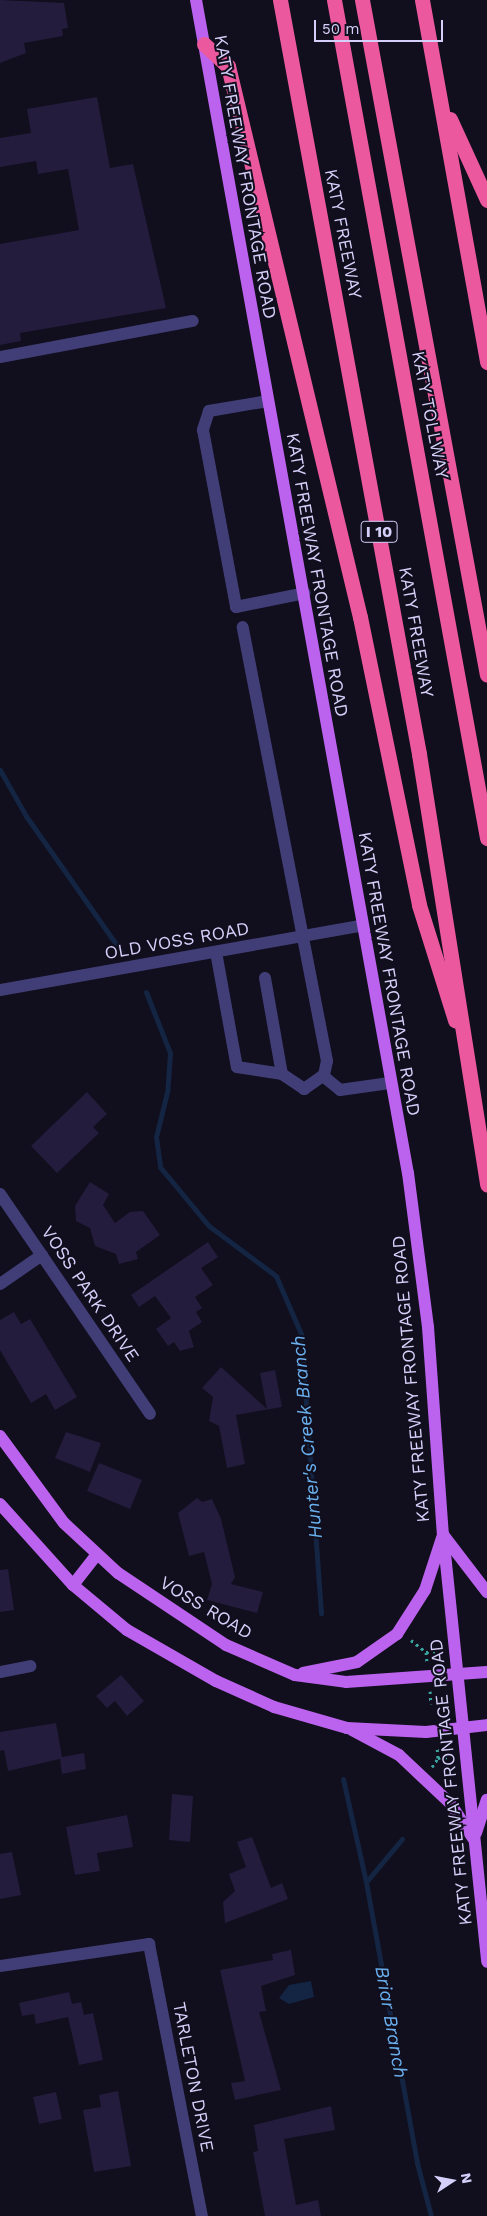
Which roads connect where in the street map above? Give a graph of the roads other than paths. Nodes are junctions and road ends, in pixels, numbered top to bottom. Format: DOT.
graph roads {
  1 [pos="196,0"];
  2 [pos="280,0"];
  3 [pos="334,0"];
  4 [pos="362,0"];
  5 [pos="422,0"];
  6 [pos="204,44"];
  7 [pos="441,99"];
  8 [pos="487,200"];
  9 [pos="193,321"];
  10 [pos="0,357"];
  11 [pos="487,362"];
  12 [pos="268,401"];
  13 [pos="305,593"];
  14 [pos="244,626"];
  15 [pos="487,675"];
  16 [pos="487,838"];
  17 [pos="361,926"];
  18 [pos="303,936"];
  19 [pos="216,952"];
  20 [pos="265,978"];
  21 [pos="0,990"];
  22 [pos="469,1065"];
  23 [pos="282,1074"];
  24 [pos="323,1076"];
  25 [pos="390,1084"];
  26 [pos="487,1185"];
  27 [pos="0,1194"];
  28 [pos="42,1255"];
  29 [pos="0,1284"];
  30 [pos="150,1414"];
  31 [pos="0,1436"];
  32 [pos="0,1504"];
  33 [pos="443,1534"];
  34 [pos="97,1554"];
  35 [pos="73,1585"];
  36 [pos="487,1592"];
  37 [pos="30,1666"];
  38 [pos="0,1672"];
  39 [pos="487,1672"];
  40 [pos="458,1674"];
  41 [pos="295,1675"];
  42 [pos="487,1724"];
  43 [pos="347,1728"];
  44 [pos="462,1729"];
  45 [pos="487,1800"];
  46 [pos="474,1840"];
  47 [pos="487,1962"];
  48 [pos="0,1966"];
  49 [pos="202,2216"];
  1 -- 6 [label="main road, KATY FREEWAY FRONTAGE ROAD"];
  2 -- 22 [label="highway, KATY FREEWAY / I 10"];
  3 -- 16 [label="highway, KATY TOLLWAY"];
  4 -- 15 [label="highway, KATY TOLLWAY"];
  5 -- 7 [label="highway"];
  6 -- 12 [label="main road, KATY FREEWAY FRONTAGE ROAD"];
  6 -- 22 [label="highway"];
  7 -- 8 [label="highway"];
  7 -- 11 [label="highway"];
  9 -- 10 [label="street"];
  12 -- 13 [label="main road, KATY FREEWAY FRONTAGE ROAD"];
  12 -- 13 [label="street"];
  13 -- 17 [label="main road, KATY FREEWAY FRONTAGE ROAD"];
  14 -- 18 [label="street"];
  17 -- 18 [label="street, OLD VOSS ROAD"];
  17 -- 25 [label="main road, KATY FREEWAY FRONTAGE ROAD"];
  18 -- 19 [label="street, OLD VOSS ROAD"];
  18 -- 24 [label="street"];
  19 -- 21 [label="street, OLD VOSS ROAD"];
  19 -- 23 [label="street"];
  20 -- 23 [label="street"];
  22 -- 26 [label="highway, KATY FREEWAY / I 10"];
  23 -- 24 [label="street"];
  24 -- 25 [label="street"];
  25 -- 33 [label="main road, KATY FREEWAY FRONTAGE ROAD"];
  27 -- 28 [label="street, VOSS PARK DRIVE"];
  28 -- 29 [label="street"];
  28 -- 30 [label="street, VOSS PARK DRIVE"];
  31 -- 34 [label="main road, VOSS ROAD"];
  32 -- 35 [label="main road"];
  33 -- 36 [label="main road"];
  33 -- 40 [label="main road, KATY FREEWAY FRONTAGE ROAD"];
  33 -- 41 [label="main road"];
  34 -- 35 [label="main road"];
  34 -- 41 [label="main road, VOSS ROAD"];
  35 -- 43 [label="main road"];
  37 -- 38 [label="street"];
  39 -- 40 [label="main road, VOSS ROAD"];
  40 -- 41 [label="main road, VOSS ROAD"];
  40 -- 44 [label="main road, KATY FREEWAY FRONTAGE ROAD"];
  42 -- 44 [label="main road"];
  43 -- 44 [label="main road"];
  43 -- 46 [label="main road"];
  44 -- 46 [label="main road, KATY FREEWAY FRONTAGE ROAD"];
  45 -- 46 [label="main road"];
  46 -- 47 [label="main road, KATY FREEWAY FRONTAGE ROAD"];
  48 -- 49 [label="street, TARLETON DRIVE"];
}
